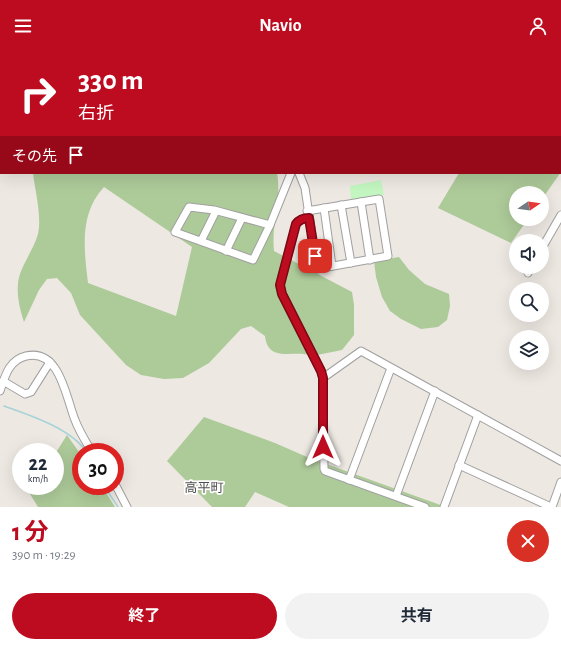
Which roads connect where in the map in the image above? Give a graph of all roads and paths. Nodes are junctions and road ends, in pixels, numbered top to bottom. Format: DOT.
graph roads {
  1 [pos="291,174"];
  2 [pos="299,174"];
  3 [pos="361,202"];
  4 [pos="342,205"];
  5 [pos="324,208"];
  6 [pos="216,211"];
  7 [pos="308,214"];
  8 [pos="561,215"];
  9 [pos="242,218"];
  10 [pos="270,225"];
  11 [pos="549,236"];
  12 [pos="200,242"];
  13 [pos="226,251"];
  14 [pos="370,260"];
  15 [pos="351,263"];
  16 [pos="332,266"];
  17 [pos="50,362"];
  18 [pos="391,368"];
  19 [pos="323,378"];
  20 [pos="3,381"];
  21 [pos="0,391"];
  22 [pos="435,391"];
  23 [pos="478,415"];
  24 [pos="87,443"];
  25 [pos="561,461"];
  26 [pos="460,465"];
  27 [pos="350,480"];
  28 [pos="561,482"];
  29 [pos="121,495"];
  30 [pos="396,496"];
  31 [pos="127,507"];
  32 [pos="425,507"];
  33 [pos="444,507"];
  34 [pos="552,507"];
  1 -- 10 [label="street"];
  2 -- 7 [label="street"];
  3 -- 4 [label="street"];
  3 -- 14 [label="street"];
  3 -- 14 [label="street"];
  4 -- 5 [label="street"];
  4 -- 15 [label="street"];
  5 -- 7 [label="street"];
  5 -- 16 [label="street"];
  6 -- 9 [label="street"];
  6 -- 12 [label="street"];
  6 -- 12 [label="street"];
  7 -- 16 [label="street"];
  7 -- 19 [label="street"];
  8 -- 11 [label="street"];
  9 -- 10 [label="street"];
  9 -- 13 [label="street"];
  10 -- 13 [label="street"];
  12 -- 13 [label="street"];
  14 -- 15 [label="street"];
  15 -- 16 [label="street"];
  17 -- 20 [label="street"];
  17 -- 20 [label="street"];
  17 -- 24 [label="street"];
  18 -- 19 [label="street"];
  18 -- 22 [label="street"];
  18 -- 27 [label="street"];
  19 -- 27 [label="street"];
  20 -- 21 [label="street"];
  22 -- 23 [label="street"];
  22 -- 30 [label="street"];
  23 -- 25 [label="street"];
  23 -- 26 [label="street"];
  26 -- 33 [label="street"];
  26 -- 34 [label="street"];
  27 -- 30 [label="street"];
  28 -- 34 [label="street"];
  29 -- 31 [label="street"];
  30 -- 32 [label="street"];
}
